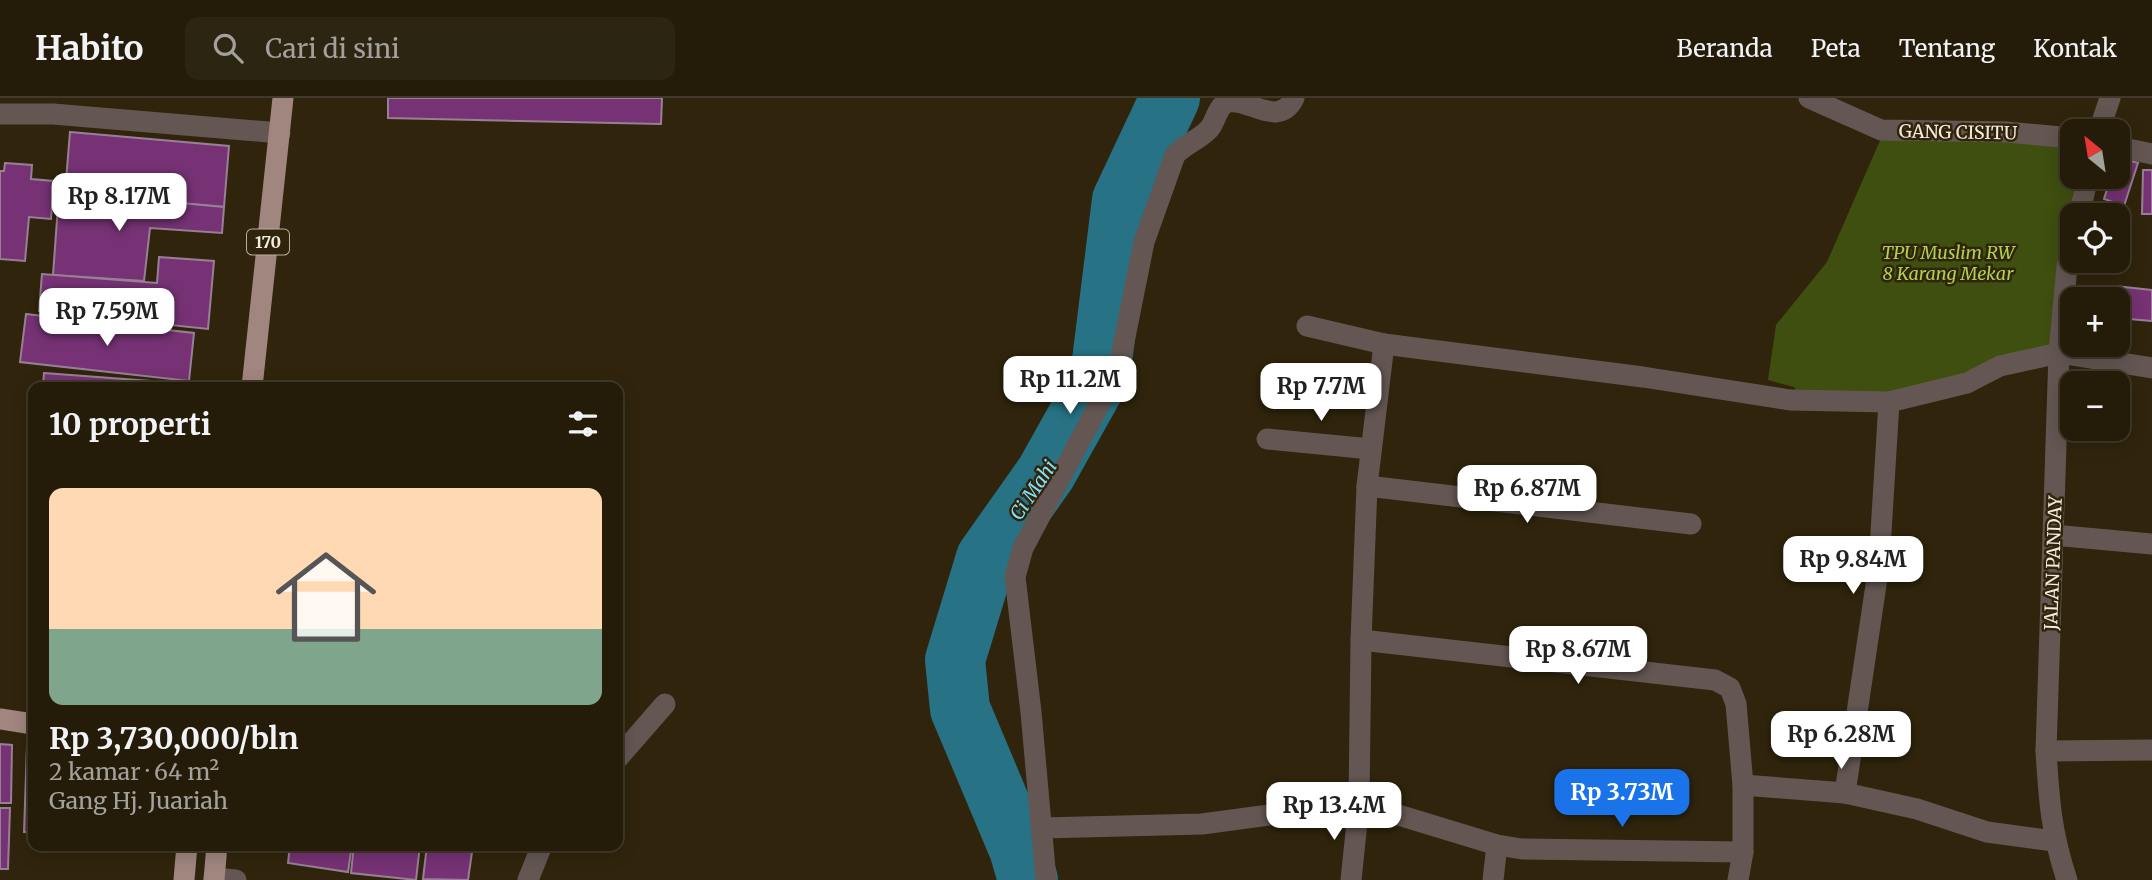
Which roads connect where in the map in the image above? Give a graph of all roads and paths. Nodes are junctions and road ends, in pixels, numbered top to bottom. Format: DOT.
graph roads {
  1 [pos="283,98"];
  2 [pos="1294,98"];
  3 [pos="1809,98"];
  4 [pos="2110,98"];
  5 [pos="0,114"];
  6 [pos="2103,119"];
  7 [pos="280,133"];
  8 [pos="2060,137"];
  9 [pos="2130,149"];
  10 [pos="2152,154"];
  11 [pos="2066,273"];
  12 [pos="1307,326"];
  13 [pos="1384,344"];
  14 [pos="2059,353"];
  15 [pos="2152,368"];
  16 [pos="254,382"];
  17 [pos="1889,402"];
  18 [pos="1267,439"];
  19 [pos="1371,449"];
  20 [pos="1367,486"];
  21 [pos="1691,524"];
  22 [pos="2053,535"];
  23 [pos="2152,544"];
  24 [pos="1810,553"];
  25 [pos="1879,565"];
  26 [pos="1361,640"];
  27 [pos="665,704"];
  28 [pos="0,719"];
  29 [pos="28,723"];
  30 [pos="2152,750"];
  31 [pos="2046,751"];
  32 [pos="623,752"];
  33 [pos="1743,785"];
  34 [pos="1845,793"];
  35 [pos="1359,803"];
  36 [pos="1042,828"];
  37 [pos="2054,841"];
  38 [pos="1497,845"];
  39 [pos="186,851"];
  40 [pos="216,851"];
  41 [pos="540,851"];
  42 [pos="1743,852"];
  43 [pos="214,879"];
  44 [pos="184,880"];
  45 [pos="236,880"];
  46 [pos="528,880"];
  47 [pos="1046,880"];
  48 [pos="1351,880"];
  49 [pos="1493,880"];
  50 [pos="1738,880"];
  51 [pos="2067,880"];
  1 -- 7 [label="main road, 170"];
  2 -- 36 [label="street"];
  3 -- 8 [label="street, GANG CISITU"];
  4 -- 6 [label="street"];
  5 -- 7 [label="street"];
  7 -- 16 [label="main road, 170"];
  9 -- 10 [label="street"];
  11 -- 14 [label="street, JALAN PANDAY"];
  12 -- 13 [label="street"];
  13 -- 17 [label="street"];
  13 -- 19 [label="street"];
  14 -- 15 [label="street"];
  14 -- 17 [label="street"];
  14 -- 22 [label="street, JALAN PANDAY"];
  17 -- 25 [label="street"];
  18 -- 19 [label="street"];
  19 -- 20 [label="street"];
  20 -- 21 [label="street"];
  20 -- 26 [label="street"];
  22 -- 23 [label="street"];
  22 -- 31 [label="street, JALAN PANDAY"];
  24 -- 25 [label="street"];
  25 -- 34 [label="street"];
  26 -- 33 [label="street"];
  26 -- 35 [label="street"];
  27 -- 32 [label="street"];
  28 -- 29 [label="main road"];
  30 -- 31 [label="street"];
  31 -- 37 [label="street, JALAN PANDAY"];
  33 -- 34 [label="street"];
  33 -- 42 [label="street"];
  34 -- 37 [label="street"];
  35 -- 36 [label="street"];
  35 -- 38 [label="street"];
  35 -- 48 [label="street"];
  36 -- 47 [label="street"];
  37 -- 51 [label="street, JALAN PANDAY"];
  38 -- 42 [label="street"];
  38 -- 49 [label="street"];
  39 -- 44 [label="main road"];
  40 -- 43 [label="main road"];
  41 -- 46 [label="street"];
  42 -- 50 [label="street"];
  43 -- 45 [label="street"];
}
